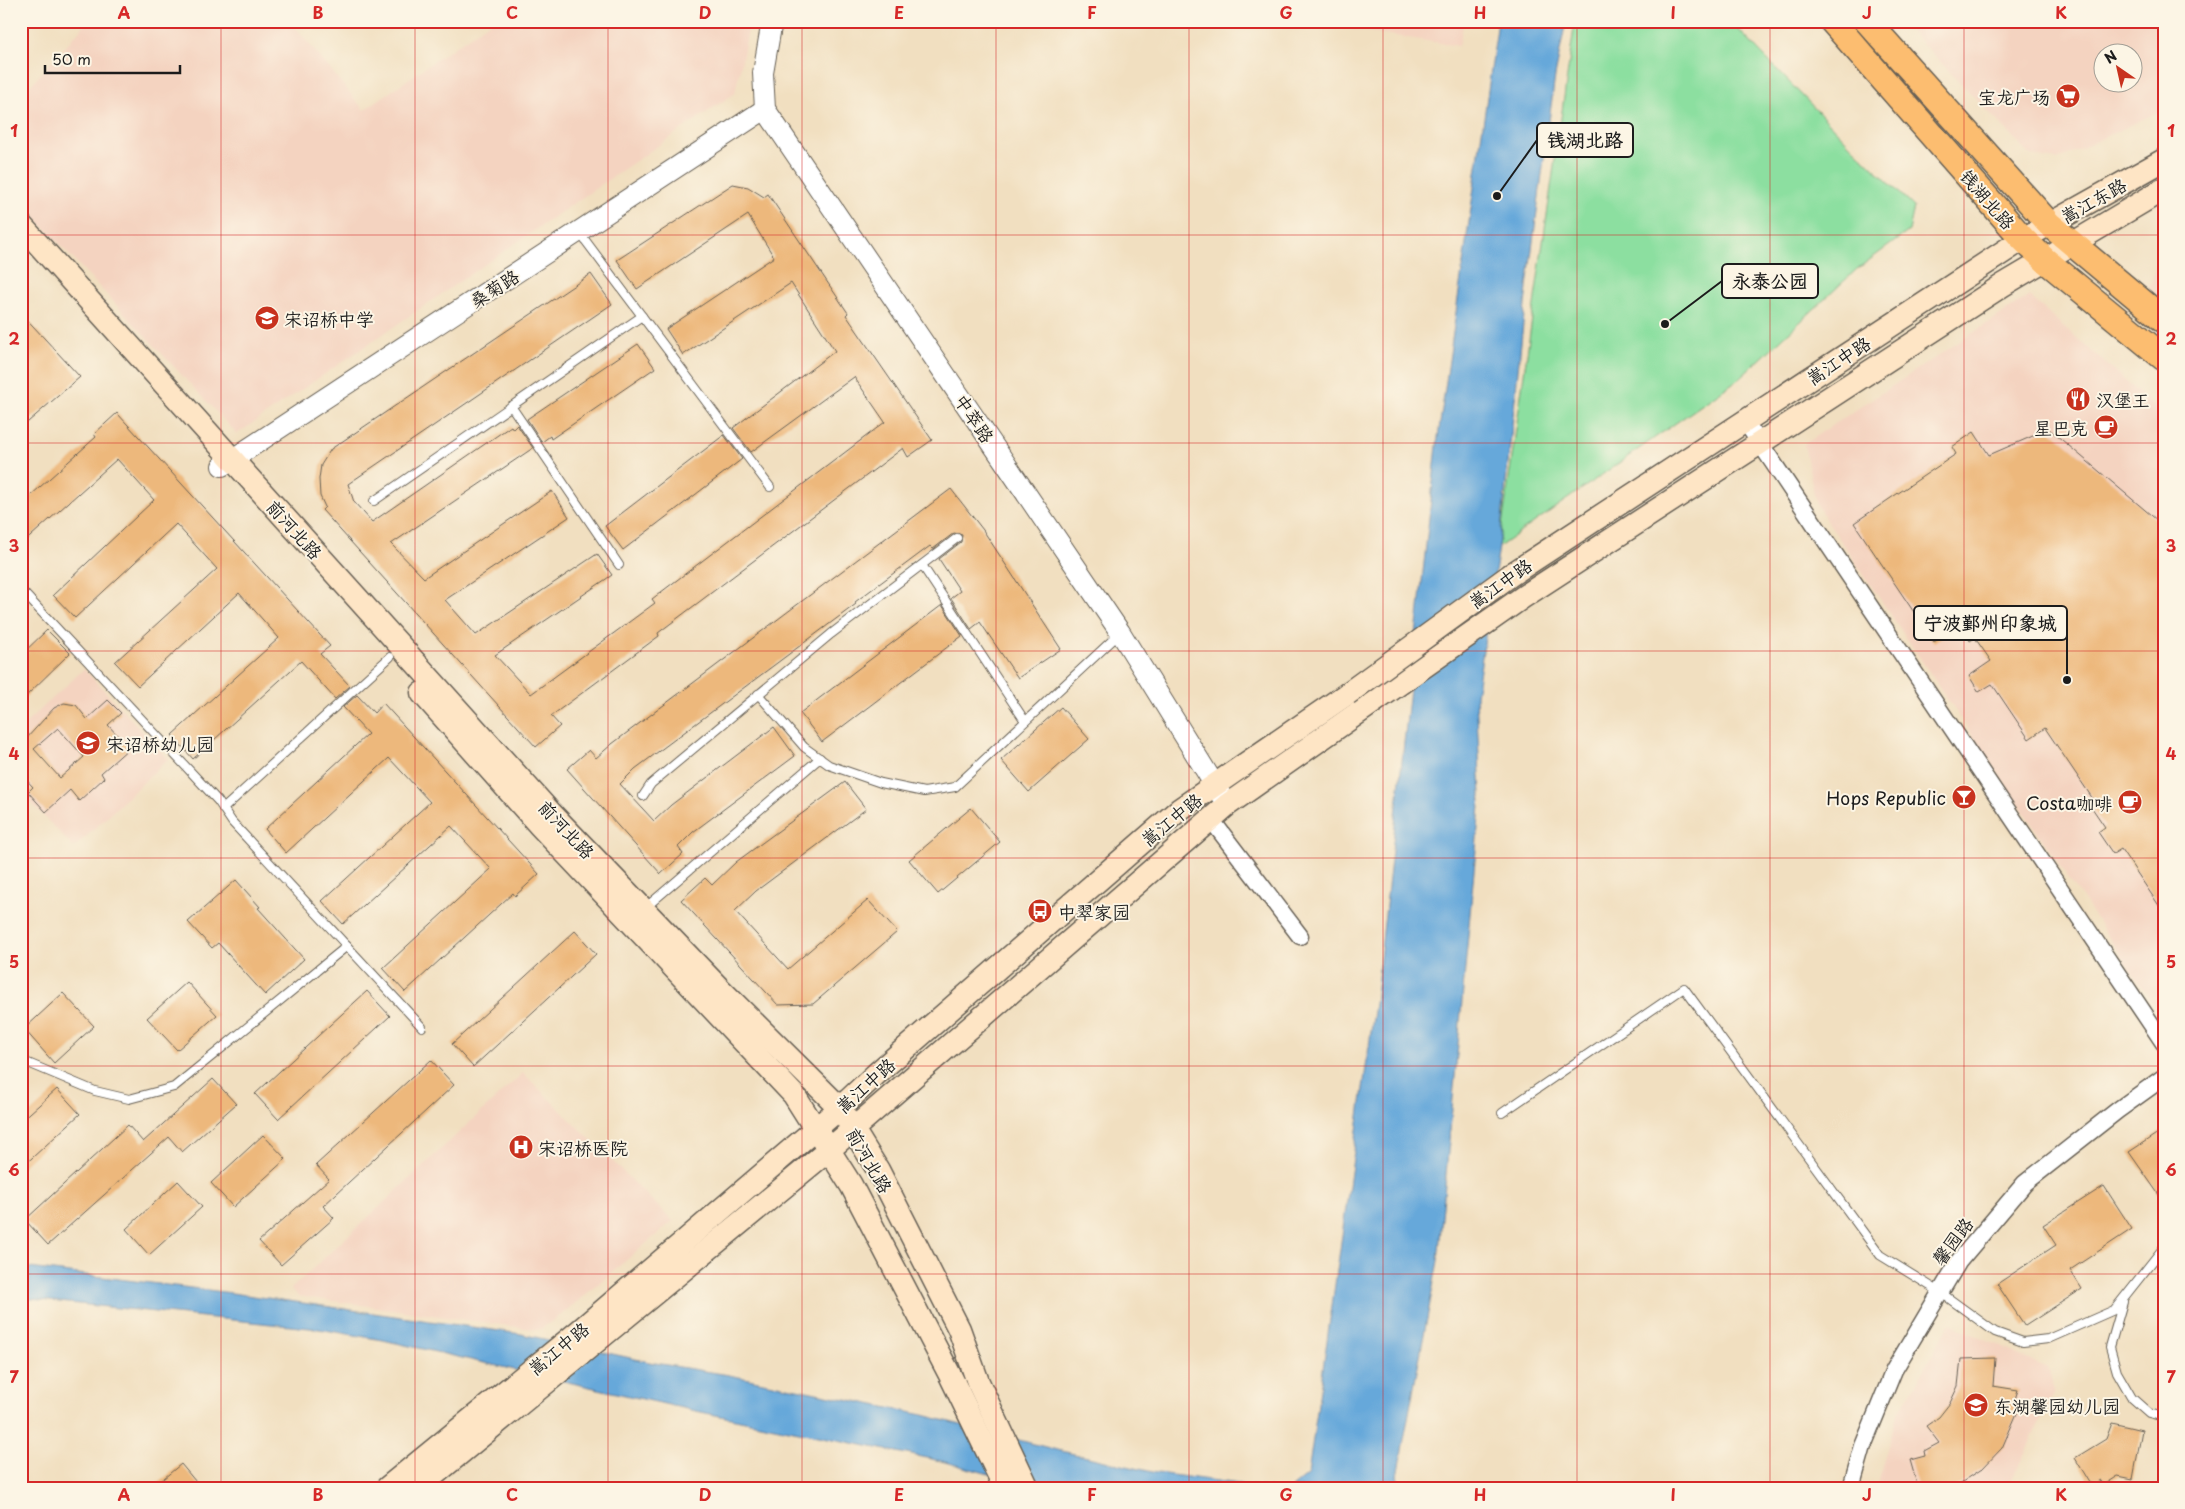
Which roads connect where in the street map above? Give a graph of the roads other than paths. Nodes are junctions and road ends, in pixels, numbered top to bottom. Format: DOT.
graph roads {
  1 [pos="772,21"];
  2 [pos="1832,21"];
  3 [pos="1867,21"];
  4 [pos="765,109"];
  5 [pos="2164,160"];
  6 [pos="2164,189"];
  7 [pos="2049,224"];
  8 [pos="21,225"];
  9 [pos="579,232"];
  10 [pos="2023,239"];
  11 [pos="21,244"];
  12 [pos="2071,244"];
  13 [pos="2045,260"];
  14 [pos="642,316"];
  15 [pos="2164,320"];
  16 [pos="2164,358"];
  17 [pos="511,406"];
  18 [pos="1744,422"];
  19 [pos="1760,444"];
  20 [pos="228,463"];
  21 [pos="770,486"];
  22 [pos="374,501"];
  23 [pos="957,538"];
  24 [pos="619,565"];
  25 [pos="922,565"];
  26 [pos="21,590"];
  27 [pos="1120,632"];
  28 [pos="390,657"];
  29 [pos="758,694"];
  30 [pos="1352,704"];
  31 [pos="1025,721"];
  32 [pos="820,758"];
  33 [pos="1213,785"];
  34 [pos="643,796"];
  35 [pos="223,809"];
  36 [pos="1218,811"];
  37 [pos="643,909"];
  38 [pos="1300,936"];
  39 [pos="347,946"];
  40 [pos="422,1027"];
  41 [pos="2164,1043"];
  42 [pos="21,1060"];
  43 [pos="2164,1077"];
  44 [pos="840,1108"];
  45 [pos="1502,1113"];
  46 [pos="816,1127"];
  47 [pos="853,1129"];
  48 [pos="830,1149"];
  49 [pos="2164,1247"];
  50 [pos="1940,1292"];
  51 [pos="2124,1298"];
  52 [pos="587,1336"];
  53 [pos="2164,1417"];
  54 [pos="483,1422"];
  55 [pos="387,1488"];
  56 [pos="418,1488"];
  57 [pos="1005,1488"];
  58 [pos="1028,1488"];
  59 [pos="1851,1488"];
  1 -- 4 [label="street"];
  2 -- 10 [label="main road, 钱湖北路"];
  3 -- 7 [label="main road, 钱湖北路"];
  4 -- 9 [label="street, 桑菊路"];
  4 -- 27 [label="street, 中萃路"];
  5 -- 7 [label="main road, 嵩江东路"];
  6 -- 12 [label="main road, 嵩江东路"];
  7 -- 10 [label="main road, 嵩江东路"];
  7 -- 12 [label="main road, 钱湖北路"];
  8 -- 20 [label="main road, 前河北路"];
  9 -- 14 [label="lane"];
  9 -- 20 [label="street, 桑菊路"];
  10 -- 13 [label="main road, 钱湖北路"];
  10 -- 18 [label="main road, 嵩江中路"];
  11 -- 20 [label="main road, 前河北路"];
  12 -- 13 [label="main road, 嵩江东路"];
  12 -- 15 [label="main road, 钱湖北路"];
  13 -- 16 [label="main road, 钱湖北路"];
  13 -- 19 [label="main road, 嵩江中路"];
  14 -- 17 [label="lane"];
  14 -- 21 [label="lane"];
  17 -- 22 [label="lane"];
  17 -- 24 [label="lane"];
  18 -- 19 [label="street"];
  18 -- 30 [label="main road, 嵩江中路, bridge"];
  19 -- 30 [label="main road, 嵩江中路"];
  19 -- 41 [label="street"];
  20 -- 28 [label="main road, 前河北路"];
  20 -- 37 [label="main road, 前河北路"];
  23 -- 25 [label="lane"];
  25 -- 29 [label="lane"];
  25 -- 31 [label="lane"];
  26 -- 35 [label="lane"];
  27 -- 31 [label="lane"];
  27 -- 33 [label="street, 中萃路"];
  28 -- 35 [label="lane"];
  28 -- 46 [label="main road, 前河北路"];
  29 -- 32 [label="lane"];
  29 -- 34 [label="lane"];
  30 -- 33 [label="main road, 嵩江中路"];
  30 -- 36 [label="main road, 嵩江中路"];
  31 -- 32 [label="lane"];
  32 -- 37 [label="lane"];
  33 -- 36 [label="street, 中萃路"];
  33 -- 44 [label="main road, 嵩江中路"];
  35 -- 39 [label="lane"];
  36 -- 38 [label="street"];
  36 -- 47 [label="main road, 嵩江中路"];
  37 -- 44 [label="main road, 前河北路"];
  39 -- 40 [label="lane"];
  39 -- 42 [label="lane"];
  43 -- 50 [label="street, 馨园路"];
  44 -- 46 [label="main road, 嵩江中路"];
  44 -- 47 [label="main road, 前河北路"];
  45 -- 50 [label="lane"];
  46 -- 48 [label="main road, 前河北路"];
  46 -- 52 [label="main road, 嵩江中路"];
  47 -- 48 [label="main road, 嵩江中路"];
  47 -- 58 [label="main road, 前河北路"];
  48 -- 52 [label="main road, 嵩江中路"];
  48 -- 57 [label="main road, 前河北路"];
  49 -- 51 [label="lane"];
  50 -- 51 [label="lane"];
  50 -- 59 [label="street, 馨园路"];
  51 -- 53 [label="lane"];
  52 -- 54 [label="main road, 嵩江中路"];
  54 -- 55 [label="main road, 嵩江中路"];
  54 -- 56 [label="main road, 嵩江中路"];
}
